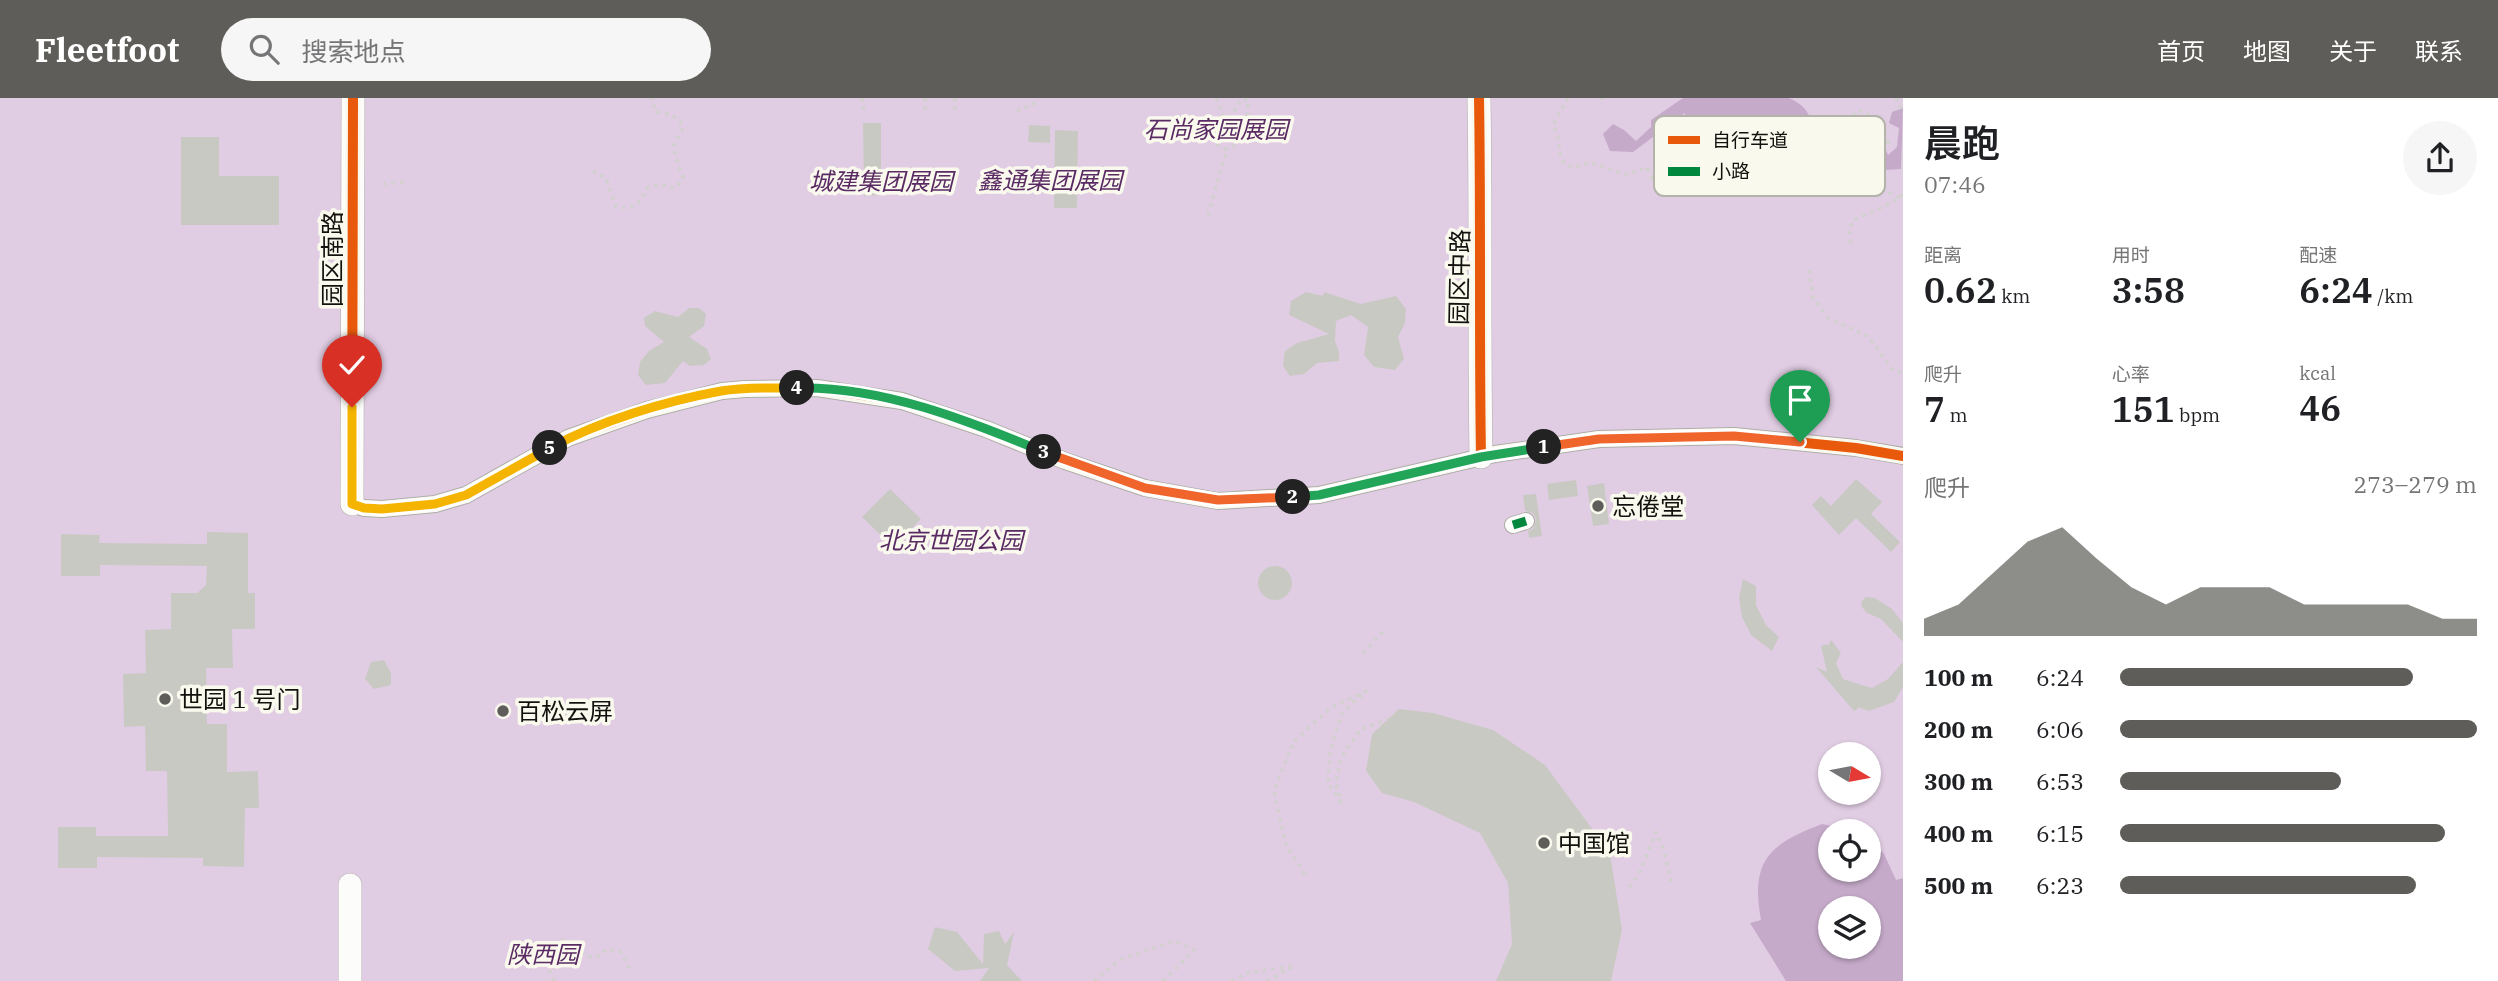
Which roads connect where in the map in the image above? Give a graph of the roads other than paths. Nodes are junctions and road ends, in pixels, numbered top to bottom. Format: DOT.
graph roads {
  1 [pos="353,98"];
  2 [pos="1479,98"];
  3 [pos="1903,456"];
  4 [pos="1481,457"];
  5 [pos="352,504"];
  6 [pos="350,885"];
  7 [pos="350,981"];
  1 -- 5 [label="street, 园区南路"];
  2 -- 4 [label="street, 园区中路"];
  3 -- 4 [label="street"];
  4 -- 5 [label="street"];
  6 -- 7 [label="street"];
}
